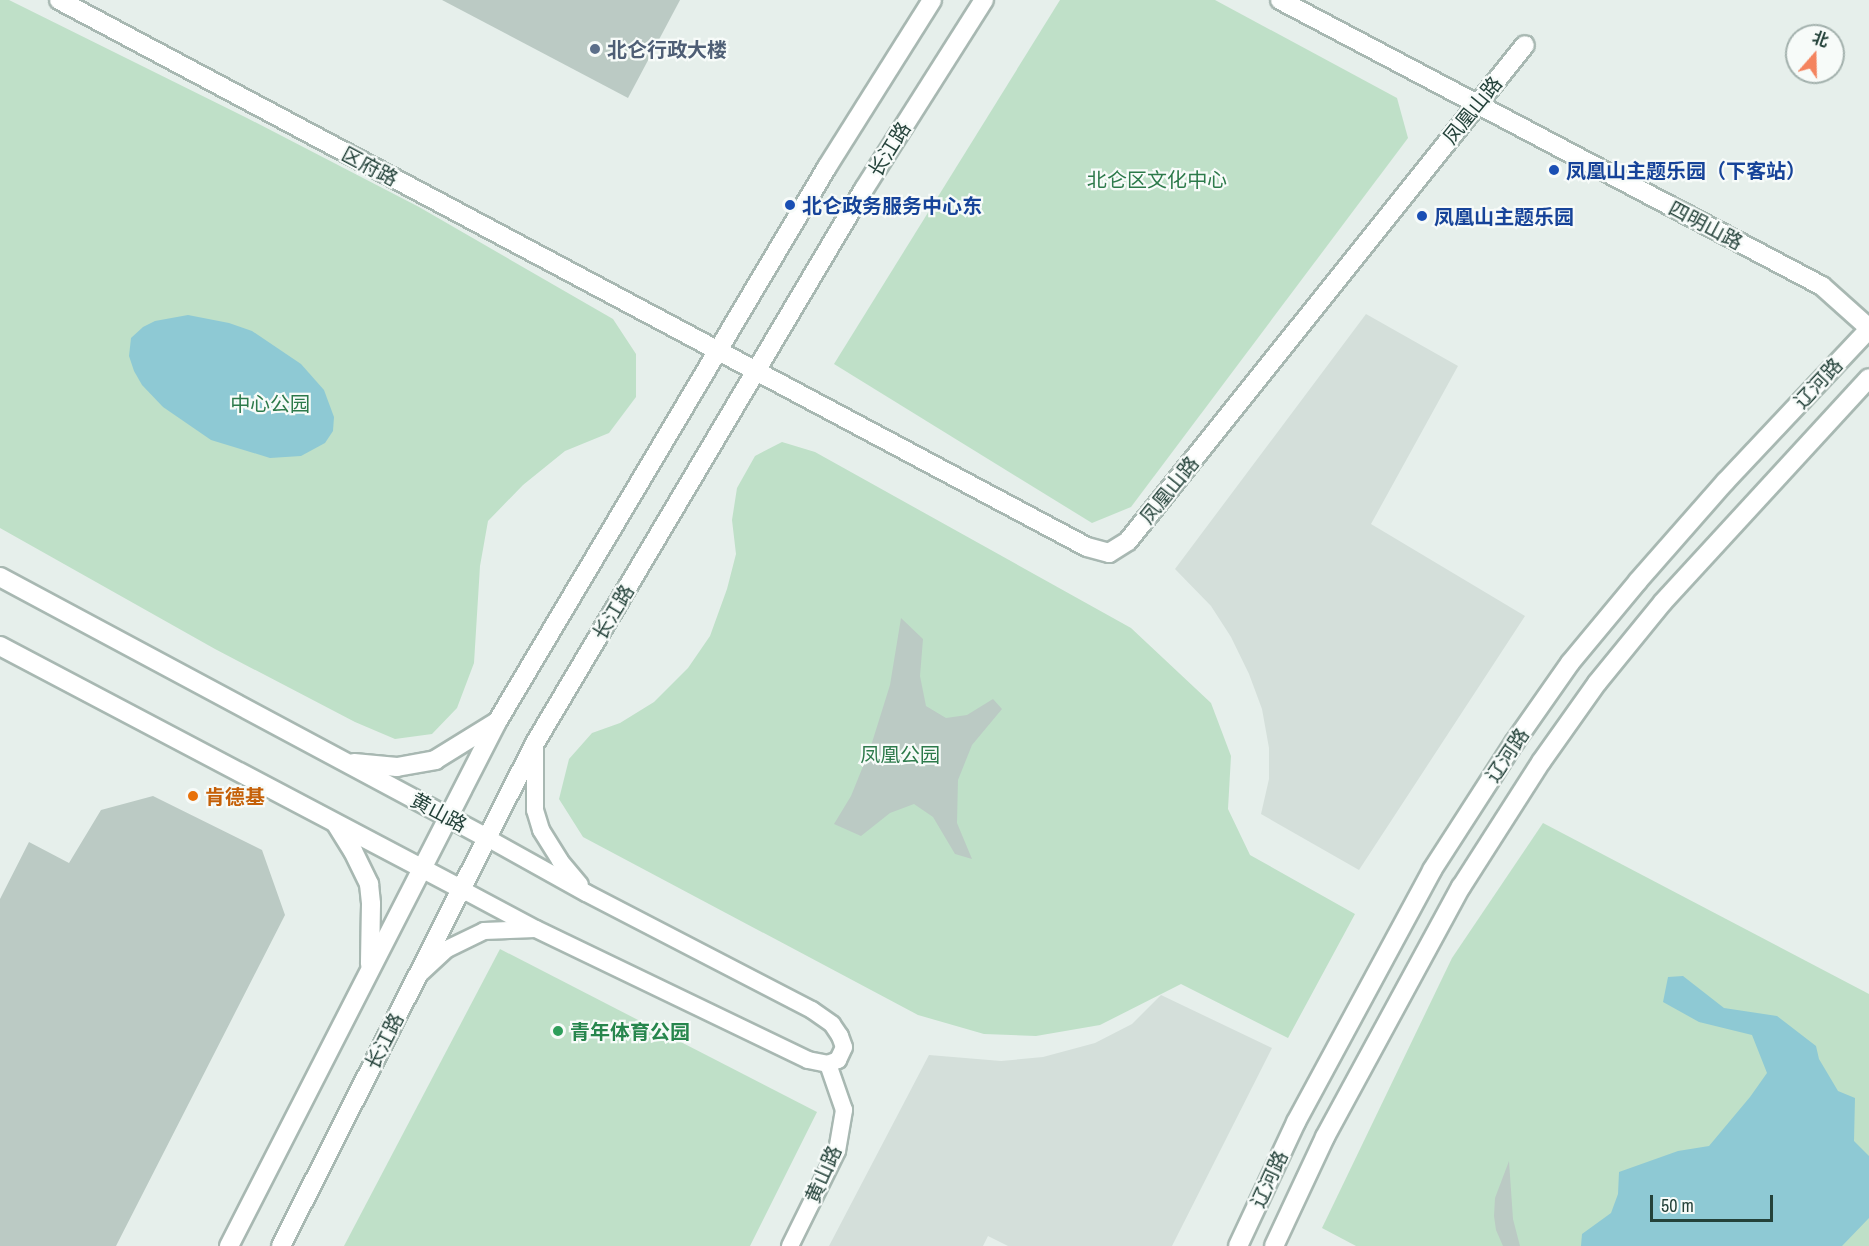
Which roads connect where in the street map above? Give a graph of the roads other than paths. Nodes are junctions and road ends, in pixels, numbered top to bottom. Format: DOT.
graph roads {
  1 [pos="59,0"];
  2 [pos="932,0"];
  3 [pos="984,0"];
  4 [pos="1280,0"];
  5 [pos="1525,45"];
  6 [pos="1477,104"];
  7 [pos="1869,328"];
  8 [pos="681,331"];
  9 [pos="718,350"];
  10 [pos="756,370"];
  11 [pos="1869,378"];
  12 [pos="0,577"];
  13 [pos="0,646"];
  14 [pos="497,722"];
  15 [pos="535,743"];
  16 [pos="344,762"];
  17 [pos="449,817"];
  18 [pos="335,822"];
  19 [pos="488,838"];
  20 [pos="422,869"];
  21 [pos="461,889"];
  22 [pos="586,893"];
  23 [pos="536,929"];
  24 [pos="370,972"];
  25 [pos="414,980"];
  26 [pos="828,1064"];
  27 [pos="230,1246"];
  28 [pos="281,1246"];
  29 [pos="790,1246"];
  30 [pos="1238,1246"];
  31 [pos="1274,1246"];
  1 -- 8 [label="main road, 区府路"];
  2 -- 9 [label="main road"];
  3 -- 10 [label="main road, 长江路"];
  4 -- 6 [label="main road, 四明山路"];
  5 -- 6 [label="main road, 凤凰山路"];
  6 -- 7 [label="main road, 四明山路"];
  6 -- 10 [label="main road, 凤凰山路"];
  7 -- 30 [label="main road, 辽河路"];
  8 -- 9 [label="main road, 凤凰山路"];
  9 -- 10 [label="main road, 凤凰山路"];
  9 -- 14 [label="main road"];
  10 -- 15 [label="main road, 长江路"];
  11 -- 31 [label="main road, 辽河路"];
  12 -- 16 [label="main road, 黄山路"];
  13 -- 18 [label="main road"];
  14 -- 16 [label="main road"];
  14 -- 17 [label="main road"];
  15 -- 19 [label="main road, 长江路"];
  15 -- 22 [label="street"];
  16 -- 17 [label="main road, 黄山路"];
  17 -- 19 [label="main road, 黄山路"];
  17 -- 20 [label="main road"];
  18 -- 20 [label="main road"];
  18 -- 24 [label="main road"];
  19 -- 21 [label="main road, 长江路"];
  19 -- 22 [label="street, 黄山路"];
  20 -- 21 [label="main road"];
  20 -- 24 [label="main road"];
  21 -- 23 [label="street"];
  21 -- 25 [label="main road, 长江路"];
  22 -- 26 [label="street, 黄山路"];
  23 -- 25 [label="street"];
  23 -- 26 [label="street"];
  24 -- 27 [label="main road"];
  25 -- 28 [label="main road, 长江路"];
  26 -- 29 [label="street, 黄山路"];
}
